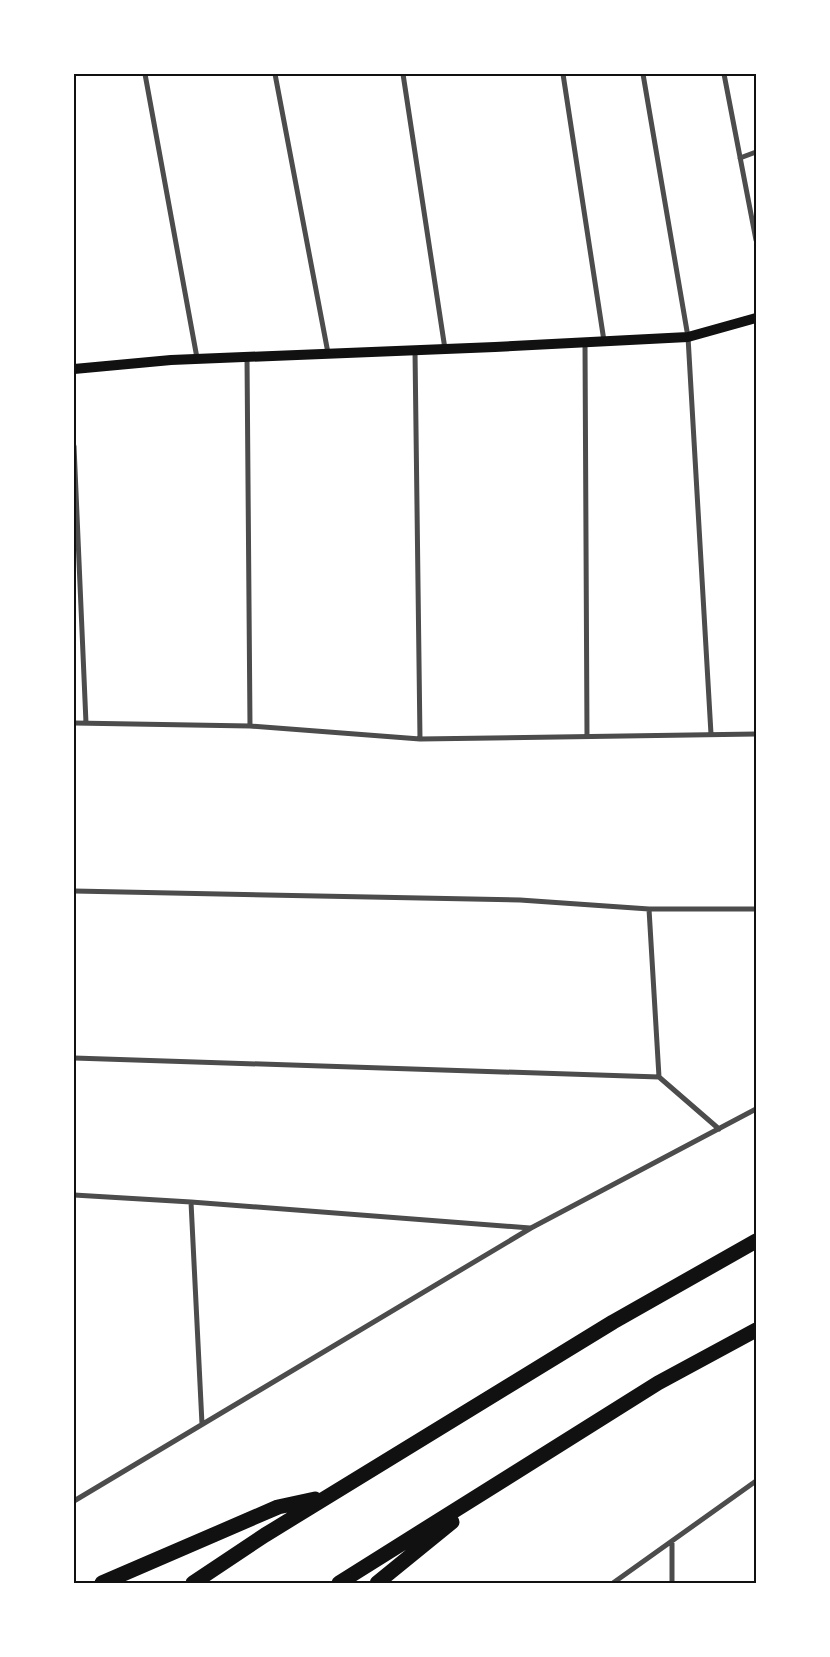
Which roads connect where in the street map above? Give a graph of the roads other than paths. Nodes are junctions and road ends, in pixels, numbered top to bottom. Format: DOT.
graph roads {
  1 [pos="144,74"];
  2 [pos="274,74"];
  3 [pos="403,74"];
  4 [pos="564,74"];
  5 [pos="643,74"];
  6 [pos="724,74"];
  7 [pos="756,152"];
  8 [pos="740,158"];
  9 [pos="756,240"];
  10 [pos="756,318"];
  11 [pos="688,337"];
  12 [pos="604,341"];
  13 [pos="585,342"];
  14 [pos="445,349"];
  15 [pos="415,350"];
  16 [pos="328,353"];
  17 [pos="247,357"];
  18 [pos="197,358"];
  19 [pos="74,369"];
  20 [pos="74,446"];
  21 [pos="74,723"];
  22 [pos="86,723"];
  23 [pos="250,726"];
  24 [pos="712,734"];
  25 [pos="756,734"];
  26 [pos="587,736"];
  27 [pos="420,739"];
  28 [pos="74,891"];
  29 [pos="649,909"];
  30 [pos="756,909"];
  31 [pos="74,1058"];
  32 [pos="660,1077"];
  33 [pos="756,1109"];
  34 [pos="719,1129"];
  35 [pos="74,1195"];
  36 [pos="191,1202"];
  37 [pos="531,1228"];
  38 [pos="756,1242"];
  39 [pos="756,1330"];
  40 [pos="202,1424"];
  41 [pos="501,1481"];
  42 [pos="756,1481"];
  43 [pos="328,1496"];
  44 [pos="74,1501"];
  45 [pos="672,1542"];
  46 [pos="102,1583"];
  47 [pos="193,1583"];
  48 [pos="339,1583"];
  49 [pos="377,1583"];
  50 [pos="613,1583"];
  51 [pos="672,1583"];
  1 -- 18 [label="street"];
  2 -- 16 [label="street"];
  3 -- 14 [label="street"];
  4 -- 12 [label="street"];
  5 -- 11 [label="street"];
  6 -- 8 [label="street"];
  7 -- 8 [label="street"];
  8 -- 9 [label="street"];
  10 -- 11 [label="main road"];
  11 -- 12 [label="main road"];
  11 -- 24 [label="street"];
  12 -- 13 [label="main road"];
  13 -- 14 [label="main road"];
  13 -- 26 [label="street"];
  14 -- 15 [label="main road"];
  15 -- 16 [label="main road"];
  15 -- 27 [label="street"];
  16 -- 17 [label="main road"];
  17 -- 18 [label="main road"];
  17 -- 23 [label="street"];
  18 -- 19 [label="main road"];
  20 -- 22 [label="street"];
  21 -- 22 [label="street"];
  22 -- 23 [label="street"];
  23 -- 27 [label="street"];
  24 -- 25 [label="street"];
  24 -- 26 [label="street"];
  26 -- 27 [label="street"];
  28 -- 29 [label="street"];
  29 -- 30 [label="street"];
  29 -- 32 [label="street"];
  31 -- 32 [label="street"];
  32 -- 34 [label="street"];
  33 -- 34 [label="street"];
  34 -- 37 [label="street"];
  35 -- 36 [label="street"];
  36 -- 37 [label="street"];
  36 -- 40 [label="street"];
  37 -- 40 [label="street"];
  38 -- 43 [label="highway"];
  39 -- 41 [label="highway"];
  40 -- 44 [label="street"];
  41 -- 48 [label="highway"];
  41 -- 49 [label="highway"];
  42 -- 45 [label="street"];
  43 -- 46 [label="highway"];
  43 -- 47 [label="highway"];
  45 -- 50 [label="street"];
  45 -- 51 [label="street"];
}
